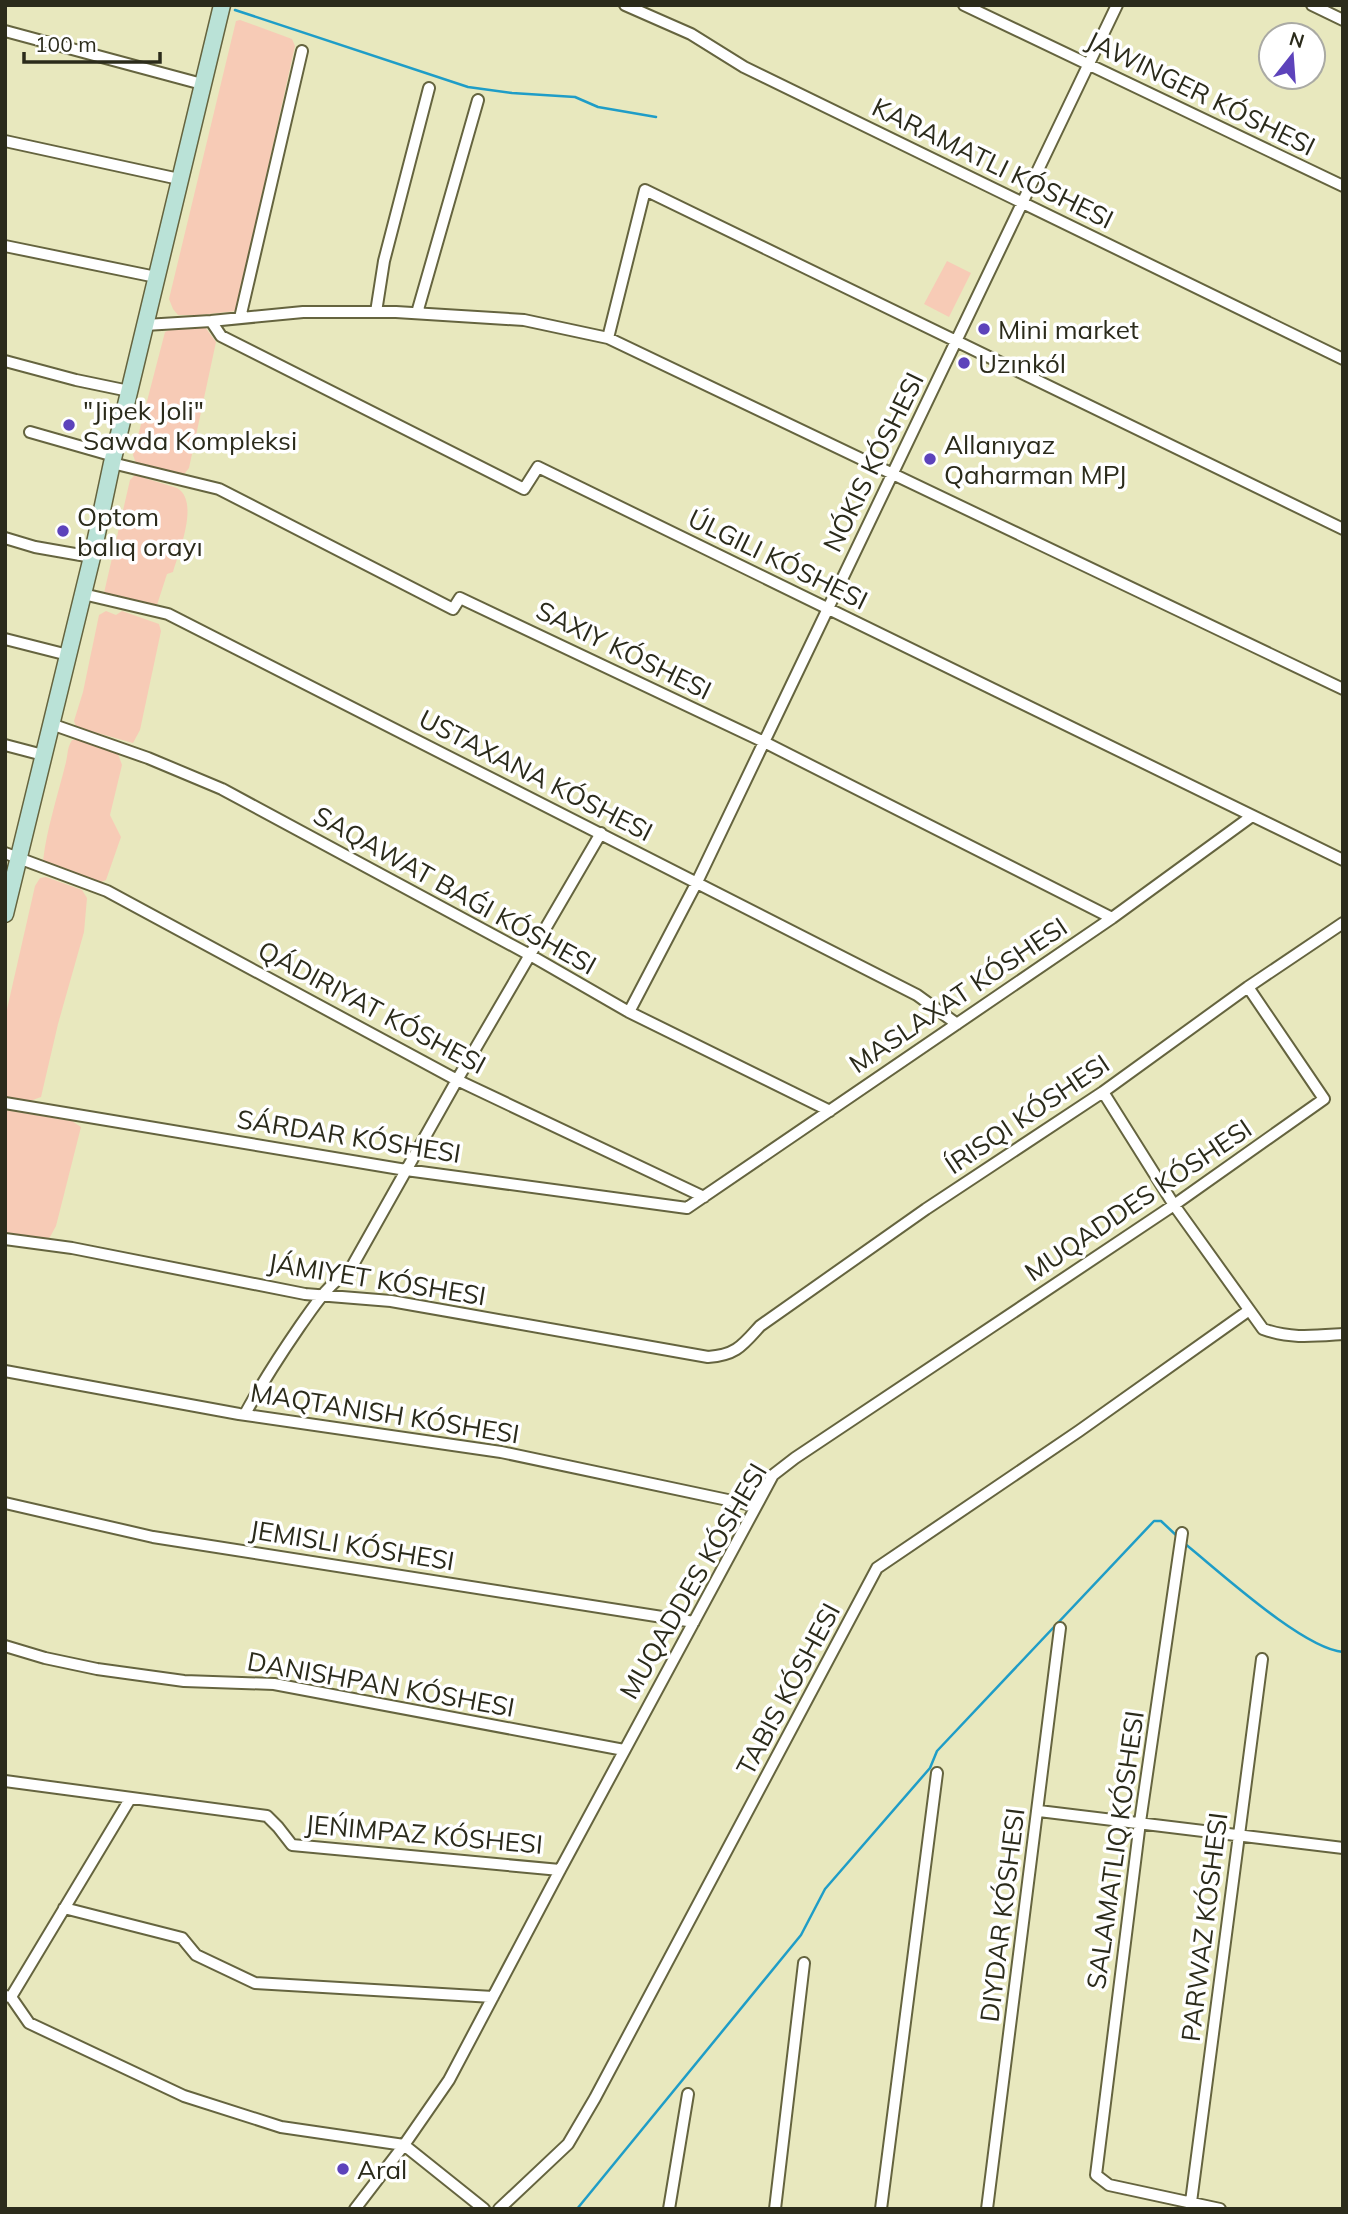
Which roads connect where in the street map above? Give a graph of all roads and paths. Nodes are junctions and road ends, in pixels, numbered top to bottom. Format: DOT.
graph roads {
  1 [pos="222,5"];
  2 [pos="625,5"];
  3 [pos="964,5"];
  4 [pos="1117,5"];
  5 [pos="1312,5"];
  6 [pos="1343,20"];
  7 [pos="5,31"];
  8 [pos="302,51"];
  9 [pos="1089,64"];
  10 [pos="202,84"];
  11 [pos="429,88"];
  12 [pos="478,100"];
  13 [pos="5,141"];
  14 [pos="180,179"];
  15 [pos="1343,186"];
  16 [pos="1022,201"];
  17 [pos="5,246"];
  18 [pos="156,277"];
  19 [pos="376,312"];
  20 [pos="417,313"];
  21 [pos="240,318"];
  22 [pos="211,321"];
  23 [pos="145,325"];
  24 [pos="608,338"];
  25 [pos="957,340"];
  26 [pos="1343,359"];
  27 [pos="5,361"];
  28 [pos="129,391"];
  29 [pos="30,432"];
  30 [pos="113,460"];
  31 [pos="893,473"];
  32 [pos="1343,529"];
  33 [pos="5,538"];
  34 [pos="92,557"];
  35 [pos="83,594"];
  36 [pos="828,609"];
  37 [pos="5,639"];
  38 [pos="68,655"];
  39 [pos="1343,689"];
  40 [pos="51,724"];
  41 [pos="764,742"];
  42 [pos="5,745"];
  43 [pos="43,755"];
  44 [pos="1252,816"];
  45 [pos="601,833"];
  46 [pos="12,855"];
  47 [pos="1343,860"];
  48 [pos="697,882"];
  49 [pos="5,914"];
  50 [pos="1112,918"];
  51 [pos="1343,923"];
  52 [pos="530,955"];
  53 [pos="1248,987"];
  54 [pos="629,1012"];
  55 [pos="957,1024"];
  56 [pos="457,1080"];
  57 [pos="1103,1093"];
  58 [pos="5,1103"];
  59 [pos="830,1111"];
  60 [pos="406,1170"];
  61 [pos="704,1197"];
  62 [pos="1174,1205"];
  63 [pos="687,1208"];
  64 [pos="5,1239"];
  65 [pos="323,1294"];
  66 [pos="1248,1311"];
  67 [pos="1343,1334"];
  68 [pos="5,1371"];
  69 [pos="245,1414"];
  70 [pos="5,1503"];
  71 [pos="756,1506"];
  72 [pos="1182,1533"];
  73 [pos="694,1622"];
  74 [pos="1060,1628"];
  75 [pos="5,1646"];
  76 [pos="1262,1659"];
  77 [pos="624,1750"];
  78 [pos="937,1773"];
  79 [pos="5,1781"];
  80 [pos="130,1799"];
  81 [pos="1039,1811"];
  82 [pos="1140,1822"];
  83 [pos="1238,1835"];
  84 [pos="1343,1848"];
  85 [pos="560,1870"];
  86 [pos="64,1908"];
  87 [pos="804,1963"];
  88 [pos="8,1996"];
  89 [pos="493,1997"];
  90 [pos="688,2094"];
  91 [pos="404,2145"];
  92 [pos="1191,2202"];
  93 [pos="355,2209"];
  94 [pos="484,2209"];
  95 [pos="499,2209"];
  96 [pos="670,2209"];
  97 [pos="775,2209"];
  98 [pos="881,2209"];
  99 [pos="987,2209"];
  100 [pos="1220,2209"];
  1 -- 10 [label="main road"];
  2 -- 16 [label="street"];
  3 -- 9 [label="street"];
  4 -- 9 [label="street, NÓKIS KÓSHESI"];
  5 -- 6 [label="street"];
  7 -- 10 [label="street"];
  8 -- 21 [label="street"];
  9 -- 15 [label="street"];
  9 -- 16 [label="street, NÓKIS KÓSHESI"];
  10 -- 14 [label="main road"];
  11 -- 19 [label="street"];
  12 -- 20 [label="street"];
  13 -- 14 [label="street"];
  14 -- 18 [label="main road"];
  16 -- 25 [label="street, NÓKIS KÓSHESI"];
  16 -- 26 [label="street"];
  17 -- 18 [label="street"];
  18 -- 23 [label="main road"];
  19 -- 20 [label="street"];
  19 -- 21 [label="street"];
  20 -- 24 [label="street"];
  21 -- 22 [label="street"];
  22 -- 23 [label="street"];
  22 -- 36 [label="street, ÚLGILI KÓSHESI"];
  23 -- 28 [label="main road"];
  24 -- 25 [label="street"];
  24 -- 31 [label="street"];
  25 -- 31 [label="street, NÓKIS KÓSHESI"];
  25 -- 32 [label="street"];
  27 -- 28 [label="street"];
  28 -- 30 [label="main road"];
  29 -- 30 [label="street"];
  30 -- 34 [label="main road"];
  30 -- 41 [label="street"];
  31 -- 36 [label="street, NÓKIS KÓSHESI"];
  31 -- 39 [label="street"];
  33 -- 34 [label="street"];
  34 -- 35 [label="main road"];
  35 -- 38 [label="main road"];
  35 -- 45 [label="street, USTAXANA KÓSHESI"];
  36 -- 41 [label="street, NÓKIS KÓSHESI"];
  36 -- 44 [label="street, ÚLGILI KÓSHESI"];
  37 -- 38 [label="street"];
  38 -- 40 [label="main road"];
  40 -- 43 [label="main road"];
  40 -- 52 [label="street"];
  41 -- 48 [label="street, NÓKIS KÓSHESI"];
  41 -- 50 [label="street"];
  42 -- 43 [label="street"];
  43 -- 46 [label="main road"];
  44 -- 47 [label="street, ÚLGILI KÓSHESI"];
  44 -- 50 [label="street, MASLAXAT KÓSHESI"];
  45 -- 48 [label="street, USTAXANA KÓSHESI"];
  45 -- 52 [label="street"];
  46 -- 49 [label="main road"];
  46 -- 56 [label="street, QÁDIRIYAT KÓSHESI"];
  48 -- 54 [label="street, NÓKIS KÓSHESI"];
  48 -- 55 [label="street, USTAXANA KÓSHESI"];
  50 -- 55 [label="street, MASLAXAT KÓSHESI"];
  51 -- 53 [label="street"];
  52 -- 54 [label="street"];
  52 -- 56 [label="street"];
  53 -- 57 [label="street"];
  53 -- 62 [label="street, MUQADDES KÓSHESI"];
  54 -- 59 [label="street"];
  55 -- 59 [label="street, MASLAXAT KÓSHESI"];
  56 -- 60 [label="street"];
  56 -- 61 [label="street, QÁDIRIYAT KÓSHESI"];
  57 -- 62 [label="street"];
  57 -- 65 [label="street, JÁMIYET KÓSHESI"];
  58 -- 60 [label="street, SÁRDAR KÓSHESI"];
  59 -- 61 [label="street, MASLAXAT KÓSHESI"];
  60 -- 63 [label="street, SÁRDAR KÓSHESI"];
  60 -- 65 [label="street"];
  61 -- 63 [label="street, MASLAXAT KÓSHESI"];
  62 -- 66 [label="street"];
  62 -- 71 [label="street, MUQADDES KÓSHESI"];
  64 -- 65 [label="street, JÁMIYET KÓSHESI"];
  65 -- 69 [label="street"];
  66 -- 67 [label="street"];
  66 -- 95 [label="street"];
  68 -- 69 [label="street"];
  69 -- 71 [label="street"];
  70 -- 73 [label="street, JEMISLI KÓSHESI"];
  71 -- 73 [label="street, MUQADDES KÓSHESI"];
  72 -- 82 [label="street"];
  73 -- 77 [label="street, MUQADDES KÓSHESI"];
  74 -- 81 [label="street, DIYDAR KÓSHESI"];
  75 -- 77 [label="street"];
  76 -- 83 [label="street, PARWAZ KÓSHESI"];
  77 -- 85 [label="street, MUQADDES KÓSHESI"];
  78 -- 98 [label="street"];
  79 -- 80 [label="street, JEŃIMPAZ KÓSHESI"];
  80 -- 85 [label="street, JEŃIMPAZ KÓSHESI"];
  80 -- 86 [label="street"];
  81 -- 82 [label="street"];
  81 -- 99 [label="street, DIYDAR KÓSHESI"];
  82 -- 83 [label="street"];
  82 -- 92 [label="street"];
  83 -- 84 [label="street"];
  83 -- 92 [label="street, PARWAZ KÓSHESI"];
  85 -- 89 [label="street, MUQADDES KÓSHESI"];
  86 -- 88 [label="street"];
  86 -- 89 [label="street"];
  87 -- 97 [label="street"];
  88 -- 91 [label="street"];
  89 -- 91 [label="street, MUQADDES KÓSHESI"];
  90 -- 96 [label="street"];
  91 -- 93 [label="street, MUQADDES KÓSHESI"];
  91 -- 94 [label="street"];
  92 -- 100 [label="street"];
}
